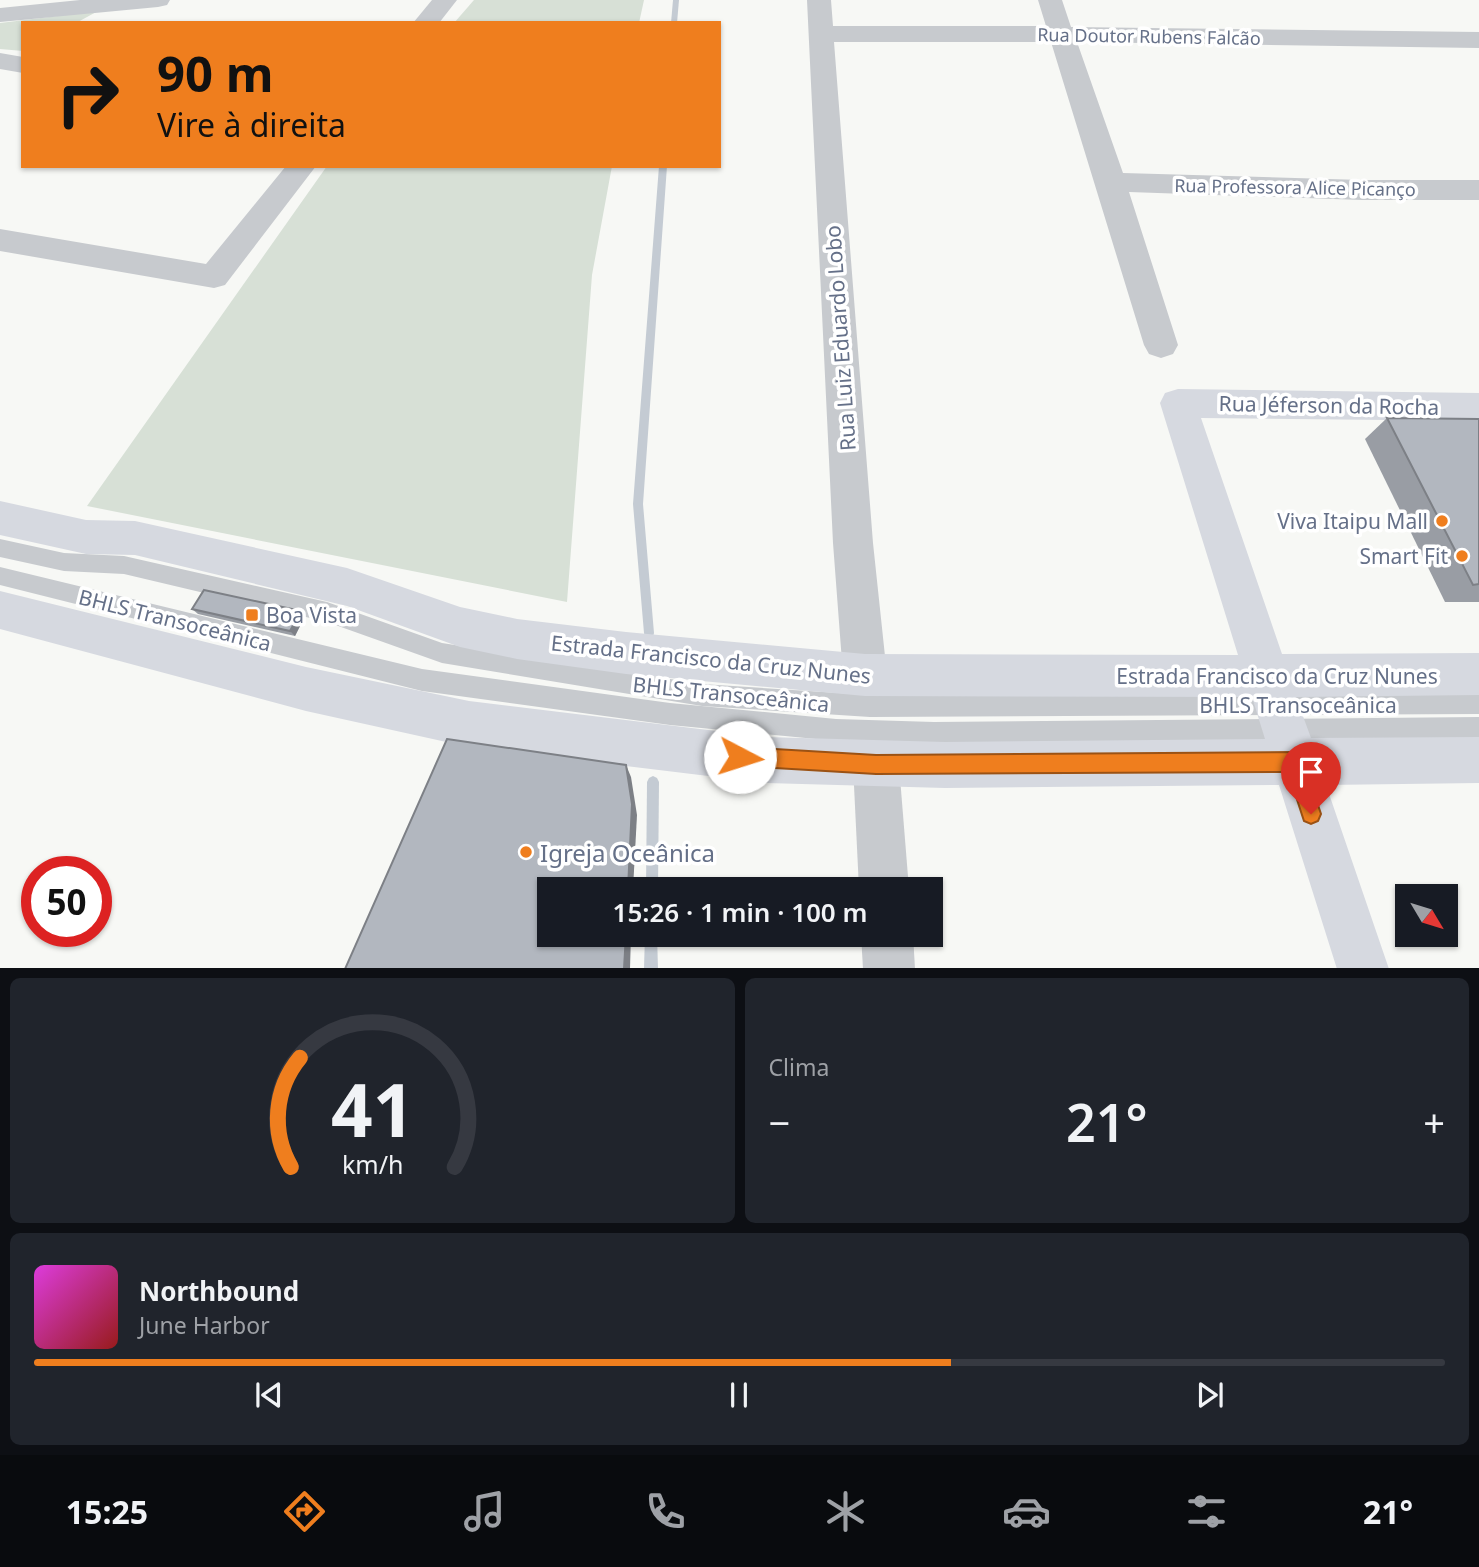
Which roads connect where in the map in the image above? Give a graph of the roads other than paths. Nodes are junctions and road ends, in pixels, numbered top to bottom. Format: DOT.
graph roads {
  1 [pos="158,0"];
  2 [pos="445,0"];
  3 [pos="819,0"];
  4 [pos="1050,0"];
  5 [pos="0,15"];
  6 [pos="427,21"];
  7 [pos="820,34"];
  8 [pos="1062,34"];
  9 [pos="1479,40"];
  10 [pos="0,61"];
  11 [pos="21,65"];
  12 [pos="300,168"];
  13 [pos="1111,182"];
  14 [pos="1479,190"];
  15 [pos="0,240"];
  16 [pos="1161,345"];
  17 [pos="1479,407"];
  18 [pos="0,518"];
  19 [pos="0,548"];
  20 [pos="0,576"];
  21 [pos="0,610"];
  22 [pos="1479,674"];
  23 [pos="865,675"];
  24 [pos="1479,703"];
  25 [pos="1280,718"];
  26 [pos="1479,728"];
  27 [pos="1479,760"];
  28 [pos="876,765"];
  29 [pos="883,877"];
  30 [pos="888,947"];
  31 [pos="889,968"];
  32 [pos="1363,968"];
  1 -- 5 [label="street"];
  2 -- 6 [label="street"];
  3 -- 7 [label="street, Rua Luiz Eduardo Lobo"];
  4 -- 8 [label="street"];
  7 -- 8 [label="street, Rua Doutor Rubens Falcão"];
  7 -- 23 [label="street, Rua Luiz Eduardo Lobo"];
  8 -- 9 [label="street, Rua Doutor Rubens Falcão"];
  8 -- 13 [label="street"];
  10 -- 11 [label="street"];
  12 -- 15 [label="street"];
  13 -- 14 [label="street, Rua Professora Alice Picanço"];
  13 -- 16 [label="street"];
  17 -- 25 [label="main road, Rua Jéferson da Rocha"];
  18 -- 23 [label="main road, Estrada Francisco da Cruz Nunes"];
  19 -- 25 [label="lane, BHLS Transoceânica"];
  20 -- 25 [label="lane, BHLS Transoceânica"];
  21 -- 28 [label="main road, Estrada Francisco da Cruz Nunes"];
  22 -- 25 [label="main road, Estrada Francisco da Cruz Nunes"];
  23 -- 25 [label="main road, Estrada Francisco da Cruz Nunes"];
  24 -- 25 [label="lane, BHLS Transoceânica"];
  25 -- 26 [label="lane, BHLS Transoceânica"];
  25 -- 27 [label="main road, Estrada Francisco da Cruz Nunes"];
  25 -- 28 [label="main road, Estrada Francisco da Cruz Nunes"];
  25 -- 32 [label="main road"];
  28 -- 29 [label="street"];
  30 -- 31 [label="street"];
}
